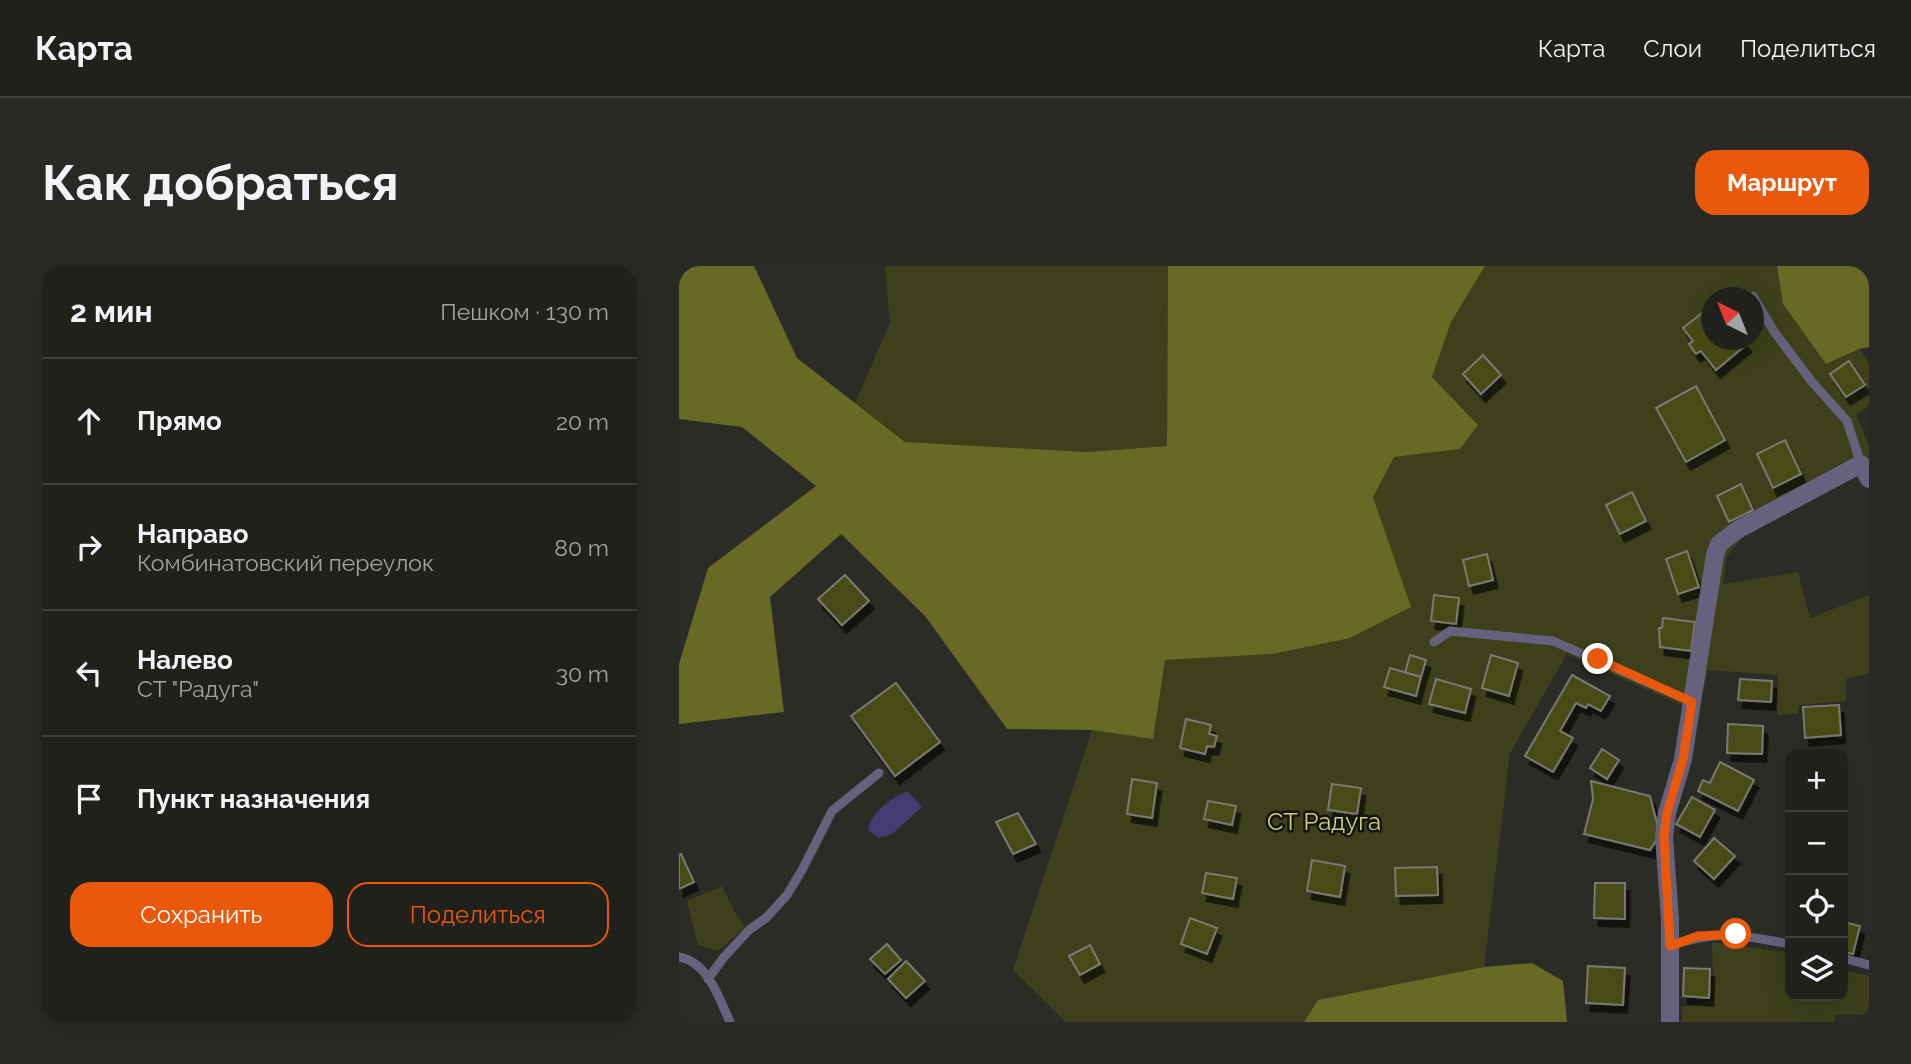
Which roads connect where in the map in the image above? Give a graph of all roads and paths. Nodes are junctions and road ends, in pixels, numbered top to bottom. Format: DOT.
graph roads {
  1 [pos="1764,315"];
  2 [pos="1865,472"];
  3 [pos="1434,642"];
  4 [pos="1692,702"];
  5 [pos="879,773"];
  6 [pos="1785,943"];
  7 [pos="1670,946"];
  8 [pos="679,957"];
  9 [pos="1848,959"];
  10 [pos="1869,965"];
  11 [pos="708,979"];
  12 [pos="730,1022"];
  13 [pos="1670,1022"];
  1 -- 2 [label="lane"];
  2 -- 4 [label="street"];
  3 -- 4 [label="lane"];
  4 -- 7 [label="street"];
  5 -- 11 [label="lane"];
  6 -- 7 [label="lane"];
  7 -- 13 [label="street"];
  8 -- 11 [label="lane"];
  9 -- 10 [label="lane"];
  11 -- 12 [label="lane"];
}
